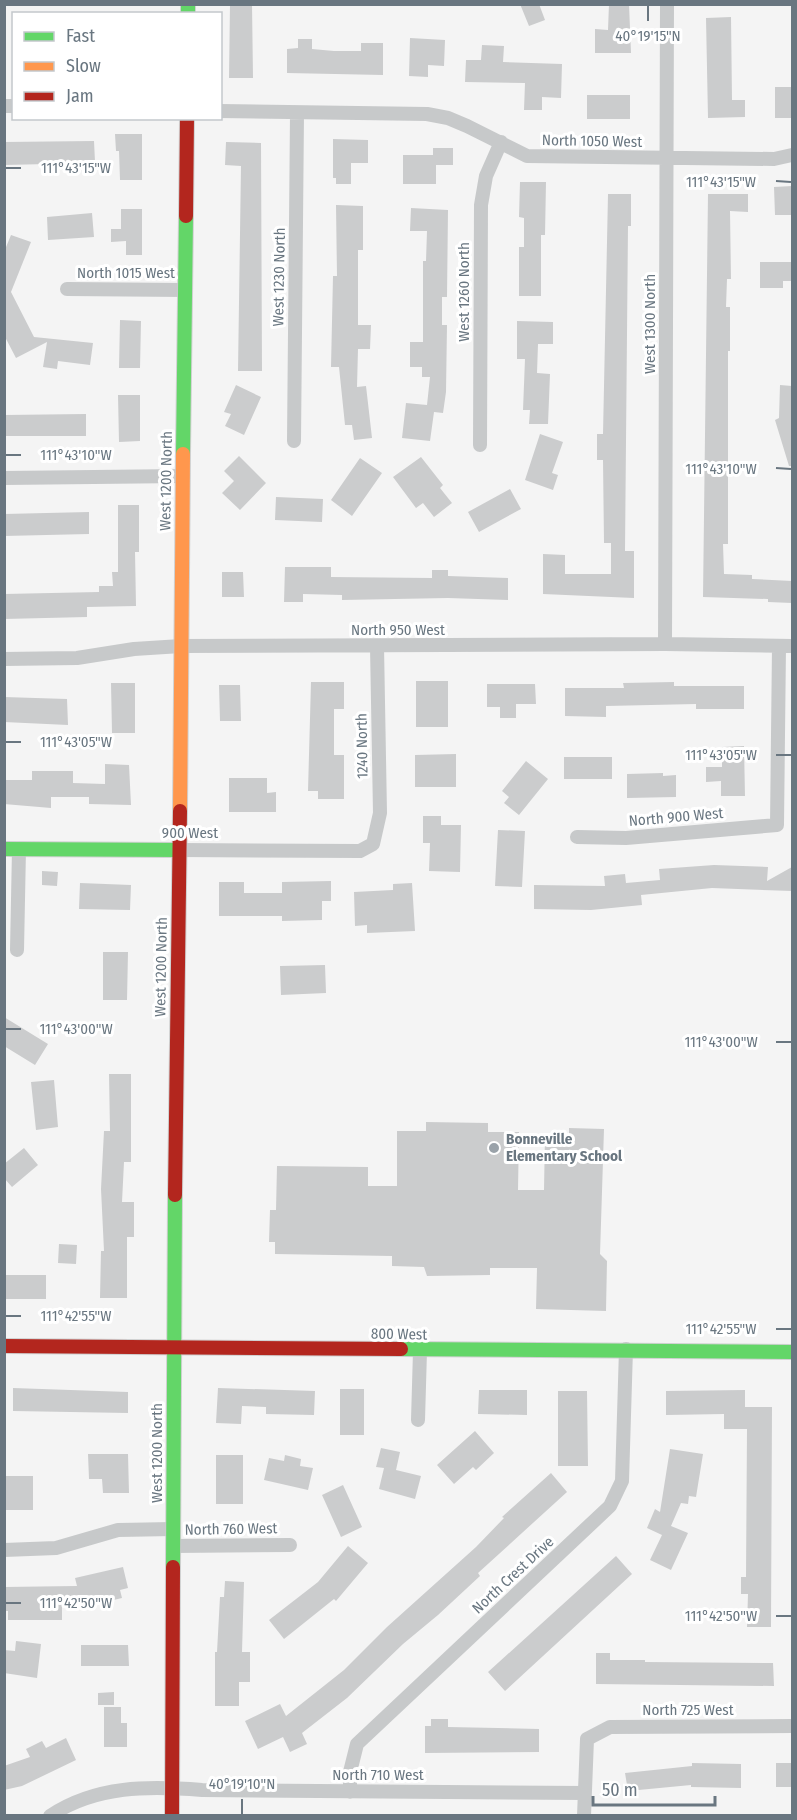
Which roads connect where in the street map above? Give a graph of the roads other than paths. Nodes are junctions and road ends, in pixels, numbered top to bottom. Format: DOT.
graph roads {
  1 [pos="667,4"];
  2 [pos="222,111"];
  3 [pos="297,114"];
  4 [pos="187,120"];
  5 [pos="501,142"];
  6 [pos="792,155"];
  7 [pos="667,159"];
  8 [pos="67,289"];
  9 [pos="185,290"];
  10 [pos="294,441"];
  11 [pos="480,445"];
  12 [pos="183,476"];
  13 [pos="4,478"];
  14 [pos="665,644"];
  15 [pos="181,646"];
  16 [pos="377,646"];
  17 [pos="786,646"];
  18 [pos="4,659"];
  19 [pos="577,837"];
  20 [pos="373,844"];
  21 [pos="4,849"];
  22 [pos="19,849"];
  23 [pos="179,850"];
  24 [pos="17,950"];
  25 [pos="4,1346"];
  26 [pos="174,1347"];
  27 [pos="626,1349"];
  28 [pos="420,1351"];
  29 [pos="792,1352"];
  30 [pos="418,1420"];
  31 [pos="173,1529"];
  32 [pos="290,1545"];
  33 [pos="173,1546"];
  34 [pos="4,1550"];
  35 [pos="792,1726"];
  36 [pos="172,1788"];
  37 [pos="350,1792"];
  38 [pos="584,1793"];
  39 [pos="50,1815"];
  40 [pos="172,1815"];
  41 [pos="584,1815"];
  1 -- 7 [label="street, West 1300 North"];
  2 -- 3 [label="street, North 1050 West"];
  3 -- 5 [label="street, North 1050 West"];
  3 -- 10 [label="street, West 1230 North"];
  4 -- 9 [label="street, West 1200 North"];
  5 -- 7 [label="street, North 1050 West"];
  5 -- 11 [label="street, West 1260 North"];
  6 -- 7 [label="street, North 1050 West"];
  7 -- 14 [label="street, West 1300 North"];
  8 -- 9 [label="street, North 1015 West"];
  9 -- 12 [label="street, West 1200 North"];
  12 -- 13 [label="street"];
  12 -- 15 [label="street, West 1200 North"];
  14 -- 16 [label="street, North 950 West"];
  14 -- 17 [label="street, North 950 West"];
  15 -- 16 [label="street, North 950 West"];
  15 -- 18 [label="street, North 950 West"];
  15 -- 23 [label="street, West 1200 North"];
  16 -- 20 [label="street, 1240 North"];
  17 -- 19 [label="street, North 900 West"];
  20 -- 23 [label="street, 900 West"];
  21 -- 22 [label="street, 900 West"];
  22 -- 23 [label="street, 900 West"];
  22 -- 24 [label="street"];
  23 -- 26 [label="street, West 1200 North"];
  25 -- 26 [label="street, 800 West"];
  26 -- 28 [label="street, 800 West"];
  26 -- 31 [label="street, West 1200 North"];
  27 -- 28 [label="street, 800 West"];
  27 -- 29 [label="street, 800 West"];
  27 -- 37 [label="street, North Crest Drive"];
  28 -- 30 [label="street"];
  31 -- 33 [label="street, West 1200 North"];
  31 -- 34 [label="street"];
  32 -- 33 [label="street, North 760 West"];
  33 -- 36 [label="street, West 1200 North"];
  35 -- 38 [label="street, North 725 West"];
  36 -- 37 [label="street, North 710 West"];
  36 -- 39 [label="street, North 710 West"];
  36 -- 40 [label="street, West 1200 North"];
  37 -- 38 [label="street, North 710 West"];
  38 -- 41 [label="street"];
}
